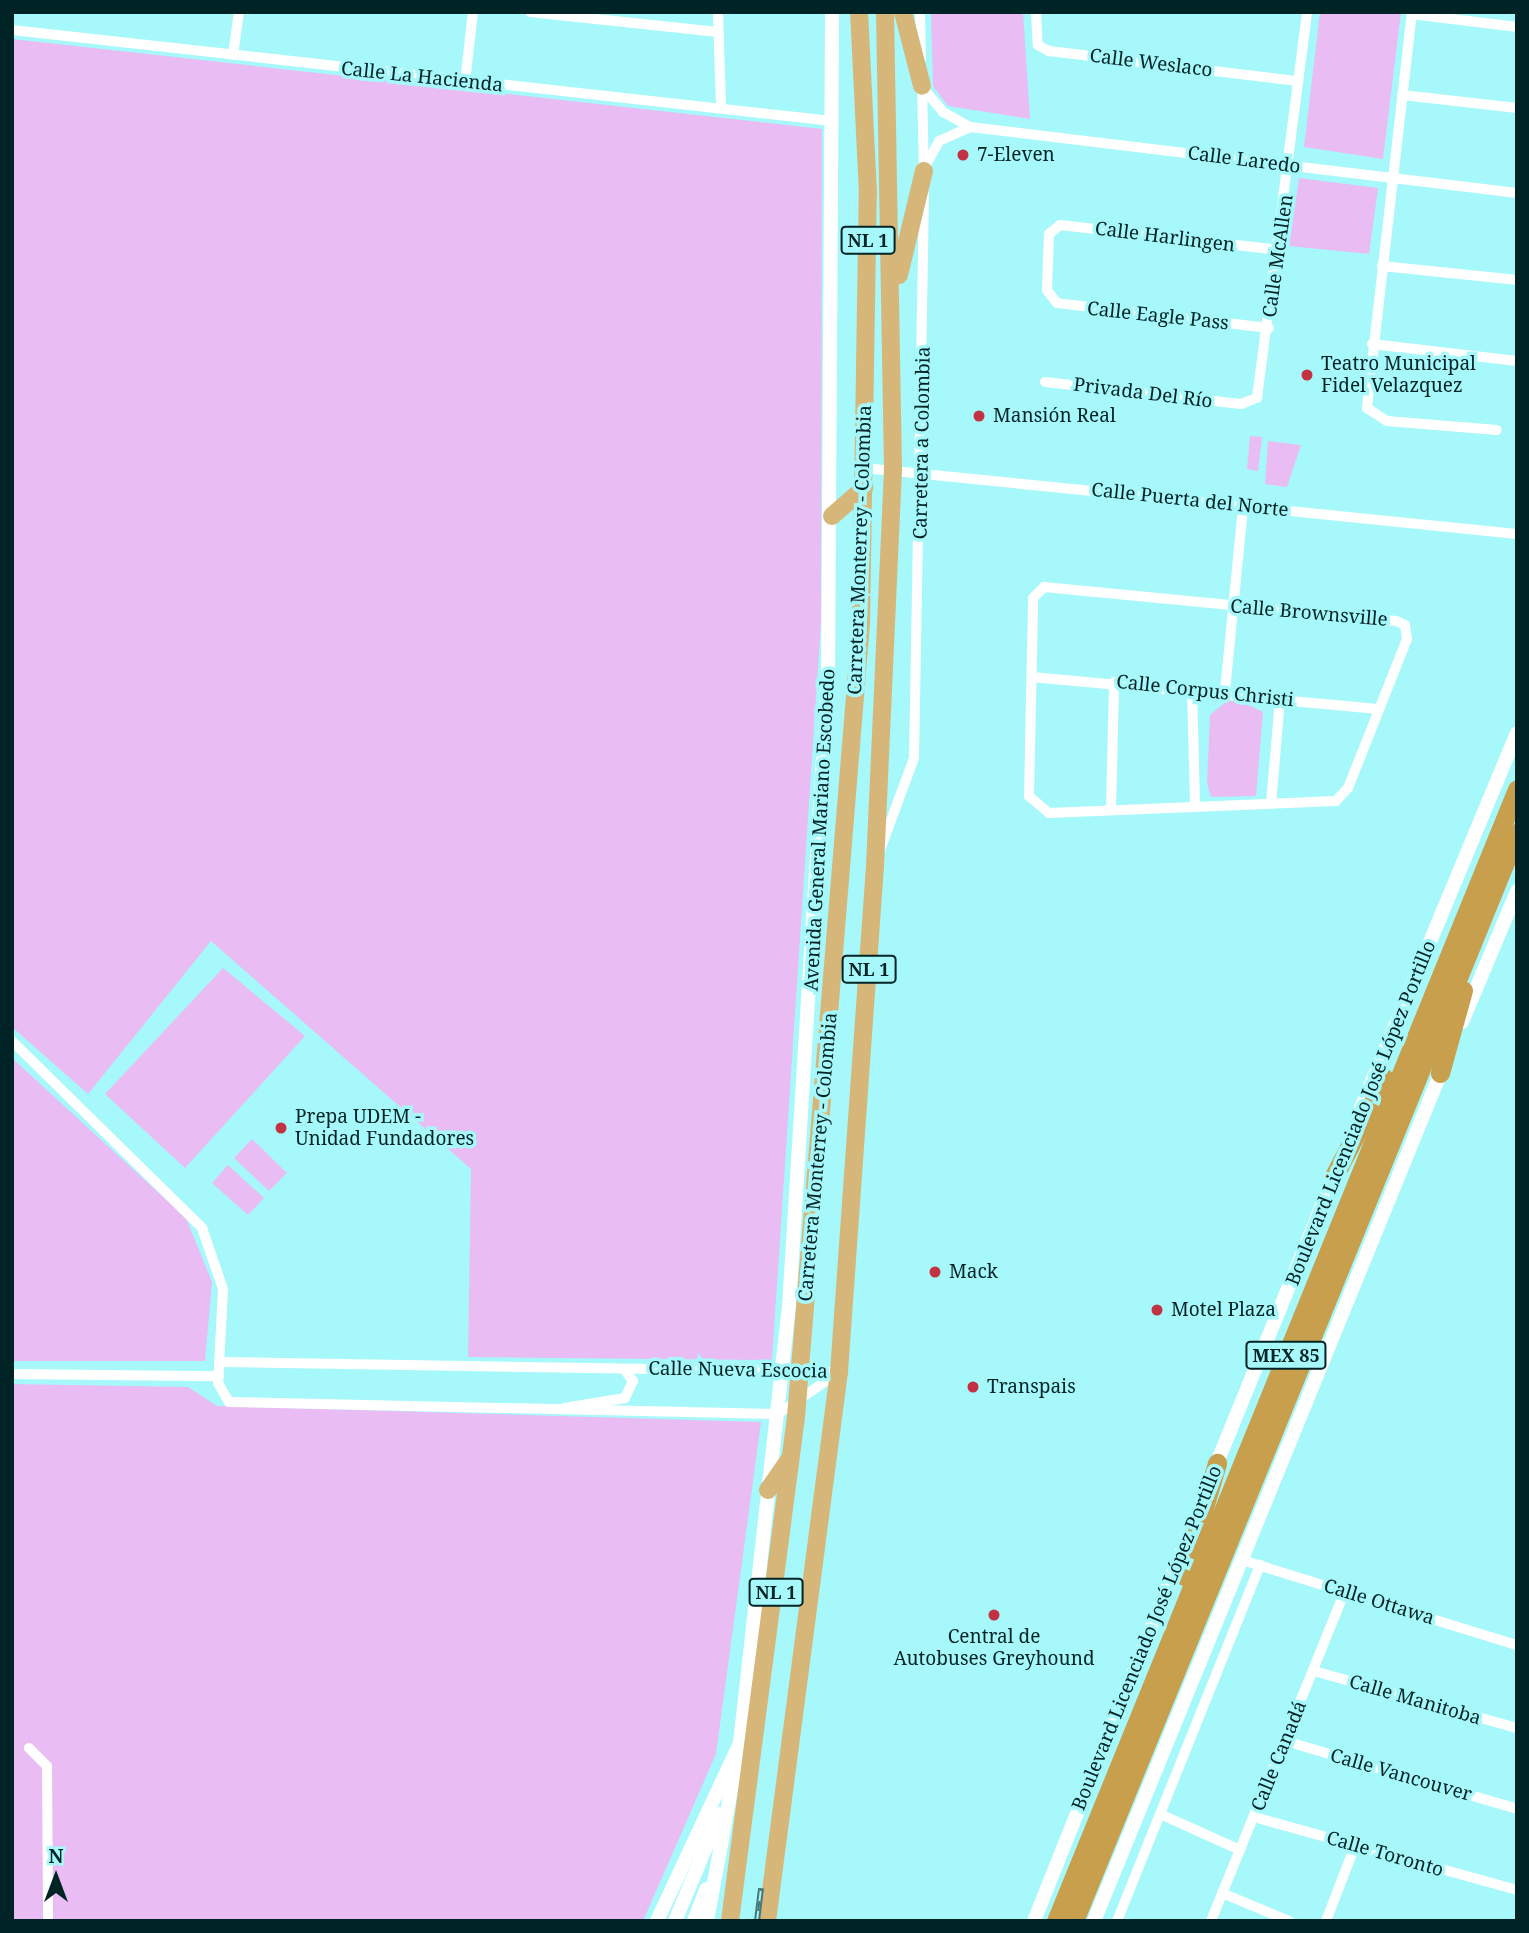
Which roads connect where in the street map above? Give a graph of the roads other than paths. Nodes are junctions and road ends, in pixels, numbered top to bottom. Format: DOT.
graph roads {
  1 [pos="239,12"];
  2 [pos="473,12"];
  3 [pos="530,12"];
  4 [pos="718,12"];
  5 [pos="832,12"];
  6 [pos="859,12"];
  7 [pos="885,12"];
  8 [pos="903,12"];
  9 [pos="920,12"];
  10 [pos="1037,12"];
  11 [pos="1307,12"];
  12 [pos="1411,13"];
  13 [pos="1517,27"];
  14 [pos="12,30"];
  15 [pos="718,33"];
  16 [pos="233,55"];
  17 [pos="1298,81"];
  18 [pos="465,82"];
  19 [pos="922,86"];
  20 [pos="1402,95"];
  21 [pos="1517,108"];
  22 [pos="720,109"];
  23 [pos="832,121"];
  24 [pos="970,127"];
  25 [pos="1290,165"];
  26 [pos="925,171"];
  27 [pos="1391,177"];
  28 [pos="1517,192"];
  29 [pos="1278,250"];
  30 [pos="1382,266"];
  31 [pos="1517,280"];
  32 [pos="1049,298"];
  33 [pos="893,299"];
  34 [pos="1269,328"];
  35 [pos="1372,344"];
  36 [pos="1517,360"];
  37 [pos="1045,382"];
  38 [pos="1241,404"];
  39 [pos="1497,430"];
  40 [pos="864,468"];
  41 [pos="892,470"];
  42 [pos="923,473"];
  43 [pos="864,488"];
  44 [pos="1243,506"];
  45 [pos="832,516"];
  46 [pos="1517,534"];
  47 [pos="1233,606"];
  48 [pos="1032,677"];
  49 [pos="1114,682"];
  50 [pos="1192,689"];
  51 [pos="1225,691"];
  52 [pos="1280,698"];
  53 [pos="1378,709"];
  54 [pos="1517,733"];
  55 [pos="1517,789"];
  56 [pos="1271,804"];
  57 [pos="1195,805"];
  58 [pos="1111,809"];
  59 [pos="1517,834"];
  60 [pos="875,866"];
  61 [pos="1517,891"];
  62 [pos="1472,943"];
  63 [pos="1422,1018"];
  64 [pos="12,1041"];
  65 [pos="1440,1073"];
  66 [pos="1334,1176"];
  67 [pos="221,1362"];
  68 [pos="624,1368"];
  69 [pos="792,1371"];
  70 [pos="839,1372"];
  71 [pos="12,1374"];
  72 [pos="219,1376"];
  73 [pos="797,1400"];
  74 [pos="559,1410"];
  75 [pos="778,1414"];
  76 [pos="791,1457"];
  77 [pos="1217,1463"];
  78 [pos="768,1490"];
  79 [pos="1242,1560"];
  80 [pos="1259,1565"];
  81 [pos="1345,1591"];
  82 [pos="1176,1623"];
  83 [pos="1517,1645"];
  84 [pos="1314,1671"];
  85 [pos="1517,1728"];
  86 [pos="1285,1741"];
  87 [pos="740,1743"];
  88 [pos="1164,1746"];
  89 [pos="29,1748"];
  90 [pos="1183,1756"];
  91 [pos="733,1784"];
  92 [pos="1517,1809"];
  93 [pos="1160,1814"];
  94 [pos="1254,1817"];
  95 [pos="1355,1846"];
  96 [pos="1240,1850"];
  97 [pos="716,1861"];
  98 [pos="1517,1891"];
  99 [pos="1222,1893"];
  100 [pos="1103,1898"];
  101 [pos="1122,1908"];
  102 [pos="48,1921"];
  103 [pos="657,1921"];
  104 [pos="675,1921"];
  105 [pos="694,1921"];
  106 [pos="707,1921"];
  107 [pos="730,1921"];
  108 [pos="767,1921"];
  109 [pos="1034,1921"];
  110 [pos="1056,1921"];
  111 [pos="1074,1921"];
  112 [pos="1094,1921"];
  113 [pos="1117,1921"];
  114 [pos="1211,1921"];
  115 [pos="1289,1921"];
  116 [pos="1326,1921"];
  1 -- 16 [label="street"];
  2 -- 18 [label="street"];
  3 -- 15 [label="street"];
  4 -- 15 [label="street"];
  5 -- 23 [label="street, Avenida General Mariano Escobedo / NL 1"];
  6 -- 40 [label="main road, Carretera Monterrey - Colombia / NL 1"];
  7 -- 33 [label="main road, Carretera Monterrey - Colombia / NL 1"];
  8 -- 19 [label="main road"];
  9 -- 19 [label="street, Carretera a Colombia"];
  10 -- 17 [label="street, Calle Weslaco"];
  11 -- 17 [label="street, Calle McAllen"];
  12 -- 13 [label="street"];
  12 -- 20 [label="street"];
  14 -- 16 [label="street, Calle La Hacienda"];
  15 -- 22 [label="street"];
  16 -- 18 [label="street, Calle La Hacienda"];
  17 -- 25 [label="street, Calle McAllen"];
  18 -- 22 [label="street, Calle La Hacienda"];
  19 -- 24 [label="street, Calle Laredo"];
  19 -- 26 [label="street, Carretera a Colombia"];
  20 -- 21 [label="street"];
  20 -- 27 [label="street"];
  22 -- 23 [label="street, Calle La Hacienda"];
  23 -- 45 [label="street, Avenida General Mariano Escobedo / NL 1"];
  24 -- 25 [label="street, Calle Laredo"];
  24 -- 26 [label="street"];
  25 -- 27 [label="street, Calle Laredo"];
  25 -- 29 [label="street, Calle McAllen"];
  26 -- 33 [label="main road"];
  26 -- 42 [label="street, Carretera a Colombia"];
  27 -- 28 [label="street, Calle Laredo"];
  27 -- 30 [label="street"];
  29 -- 32 [label="street, Calle Harlingen"];
  29 -- 34 [label="street, Calle McAllen"];
  30 -- 31 [label="street"];
  30 -- 35 [label="street"];
  32 -- 34 [label="street, Calle Eagle Pass"];
  33 -- 41 [label="main road, Carretera Monterrey - Colombia / NL 1"];
  34 -- 38 [label="street, Calle McAllen"];
  35 -- 36 [label="street"];
  35 -- 39 [label="street"];
  37 -- 38 [label="street, Privada Del Río"];
  40 -- 41 [label="street, Calle Puerta del Norte"];
  40 -- 43 [label="main road, Carretera Monterrey - Colombia / NL 1"];
  41 -- 42 [label="street, Calle Puerta del Norte"];
  41 -- 60 [label="main road, Carretera Monterrey - Colombia / NL 1"];
  42 -- 44 [label="street, Calle Puerta del Norte"];
  42 -- 60 [label="street, Carretera a Colombia"];
  43 -- 45 [label="main road"];
  43 -- 69 [label="main road, Carretera Monterrey - Colombia / NL 1"];
  44 -- 46 [label="street, Calle Puerta del Norte"];
  44 -- 47 [label="street"];
  45 -- 69 [label="street, Avenida General Mariano Escobedo / NL 1"];
  47 -- 48 [label="street, Calle Brownsville"];
  47 -- 51 [label="street"];
  47 -- 53 [label="street, Calle Brownsville"];
  48 -- 49 [label="street, Calle Corpus Christi"];
  48 -- 58 [label="street, Calle Brownsville"];
  49 -- 50 [label="street, Calle Corpus Christi"];
  49 -- 58 [label="street"];
  50 -- 51 [label="street, Calle Corpus Christi"];
  50 -- 57 [label="street"];
  51 -- 52 [label="street, Calle Corpus Christi"];
  52 -- 53 [label="street, Calle Corpus Christi"];
  52 -- 56 [label="street"];
  53 -- 56 [label="street, Calle Brownsville"];
  54 -- 66 [label="street, Boulevard Licenciado José López Portillo"];
  55 -- 63 [label="highway, Boulevard Licenciado José López Portillo / MEX 85"];
  56 -- 57 [label="street, Calle Brownsville"];
  57 -- 58 [label="street, Calle Brownsville"];
  59 -- 62 [label="highway, Boulevard Licenciado José López Portillo / MEX 85"];
  60 -- 70 [label="main road, Carretera Monterrey - Colombia / NL 1"];
  61 -- 65 [label="street"];
  62 -- 65 [label="highway"];
  62 -- 111 [label="highway, Boulevard Licenciado José López Portillo / MEX 85"];
  63 -- 66 [label="highway"];
  63 -- 82 [label="highway, Boulevard Licenciado José López Portillo / MEX 85"];
  64 -- 67 [label="street"];
  65 -- 79 [label="street"];
  66 -- 77 [label="street, Boulevard Licenciado José López Portillo"];
  67 -- 68 [label="street, Calle Nueva Escocia"];
  67 -- 72 [label="street"];
  68 -- 69 [label="street, Calle Nueva Escocia"];
  68 -- 74 [label="street"];
  69 -- 70 [label="street, Calle Nueva Escocia"];
  69 -- 73 [label="main road, Carretera Monterrey - Colombia / NL 1"];
  69 -- 75 [label="street, Avenida General Mariano Escobedo / NL 1"];
  70 -- 73 [label="street, Calle Nueva Escocia"];
  70 -- 108 [label="main road, Carretera Monterrey - Colombia / NL 1"];
  71 -- 72 [label="street"];
  72 -- 74 [label="street"];
  73 -- 75 [label="street, Calle Nueva Escocia"];
  73 -- 76 [label="main road, Carretera Monterrey - Colombia / NL 1"];
  74 -- 75 [label="street"];
  75 -- 78 [label="street, Avenida General Mariano Escobedo / NL 1"];
  76 -- 78 [label="main road"];
  76 -- 107 [label="main road, Carretera Monterrey - Colombia / NL 1"];
  77 -- 82 [label="highway"];
  77 -- 109 [label="street, Boulevard Licenciado José López Portillo"];
  78 -- 87 [label="street, Avenida General Mariano Escobedo / NL 1"];
  79 -- 80 [label="street, Calle Ottawa"];
  79 -- 88 [label="street"];
  80 -- 81 [label="street, Calle Ottawa"];
  80 -- 90 [label="street"];
  81 -- 83 [label="street, Calle Ottawa"];
  81 -- 84 [label="street, Calle Canadá"];
  82 -- 110 [label="highway, Boulevard Licenciado José López Portillo / MEX 85"];
  84 -- 85 [label="street, Calle Manitoba"];
  84 -- 86 [label="street, Calle Canadá"];
  86 -- 92 [label="street, Calle Vancouver"];
  86 -- 94 [label="street, Calle Canadá"];
  87 -- 91 [label="street"];
  87 -- 103 [label="street, Avenida General Mariano Escobedo / NL 1"];
  88 -- 90 [label="street"];
  88 -- 100 [label="street"];
  89 -- 102 [label="street"];
  90 -- 93 [label="street"];
  91 -- 97 [label="street"];
  91 -- 104 [label="street"];
  93 -- 96 [label="street"];
  93 -- 101 [label="street"];
  94 -- 95 [label="street, Calle Toronto"];
  94 -- 96 [label="street, Calle Canadá"];
  95 -- 98 [label="street, Calle Toronto"];
  95 -- 116 [label="street"];
  96 -- 99 [label="street, Calle Canadá"];
  97 -- 105 [label="street"];
  97 -- 106 [label="street"];
  99 -- 114 [label="street, Calle Canadá"];
  99 -- 115 [label="street"];
  100 -- 101 [label="street"];
  100 -- 112 [label="street"];
  101 -- 113 [label="street"];
}
